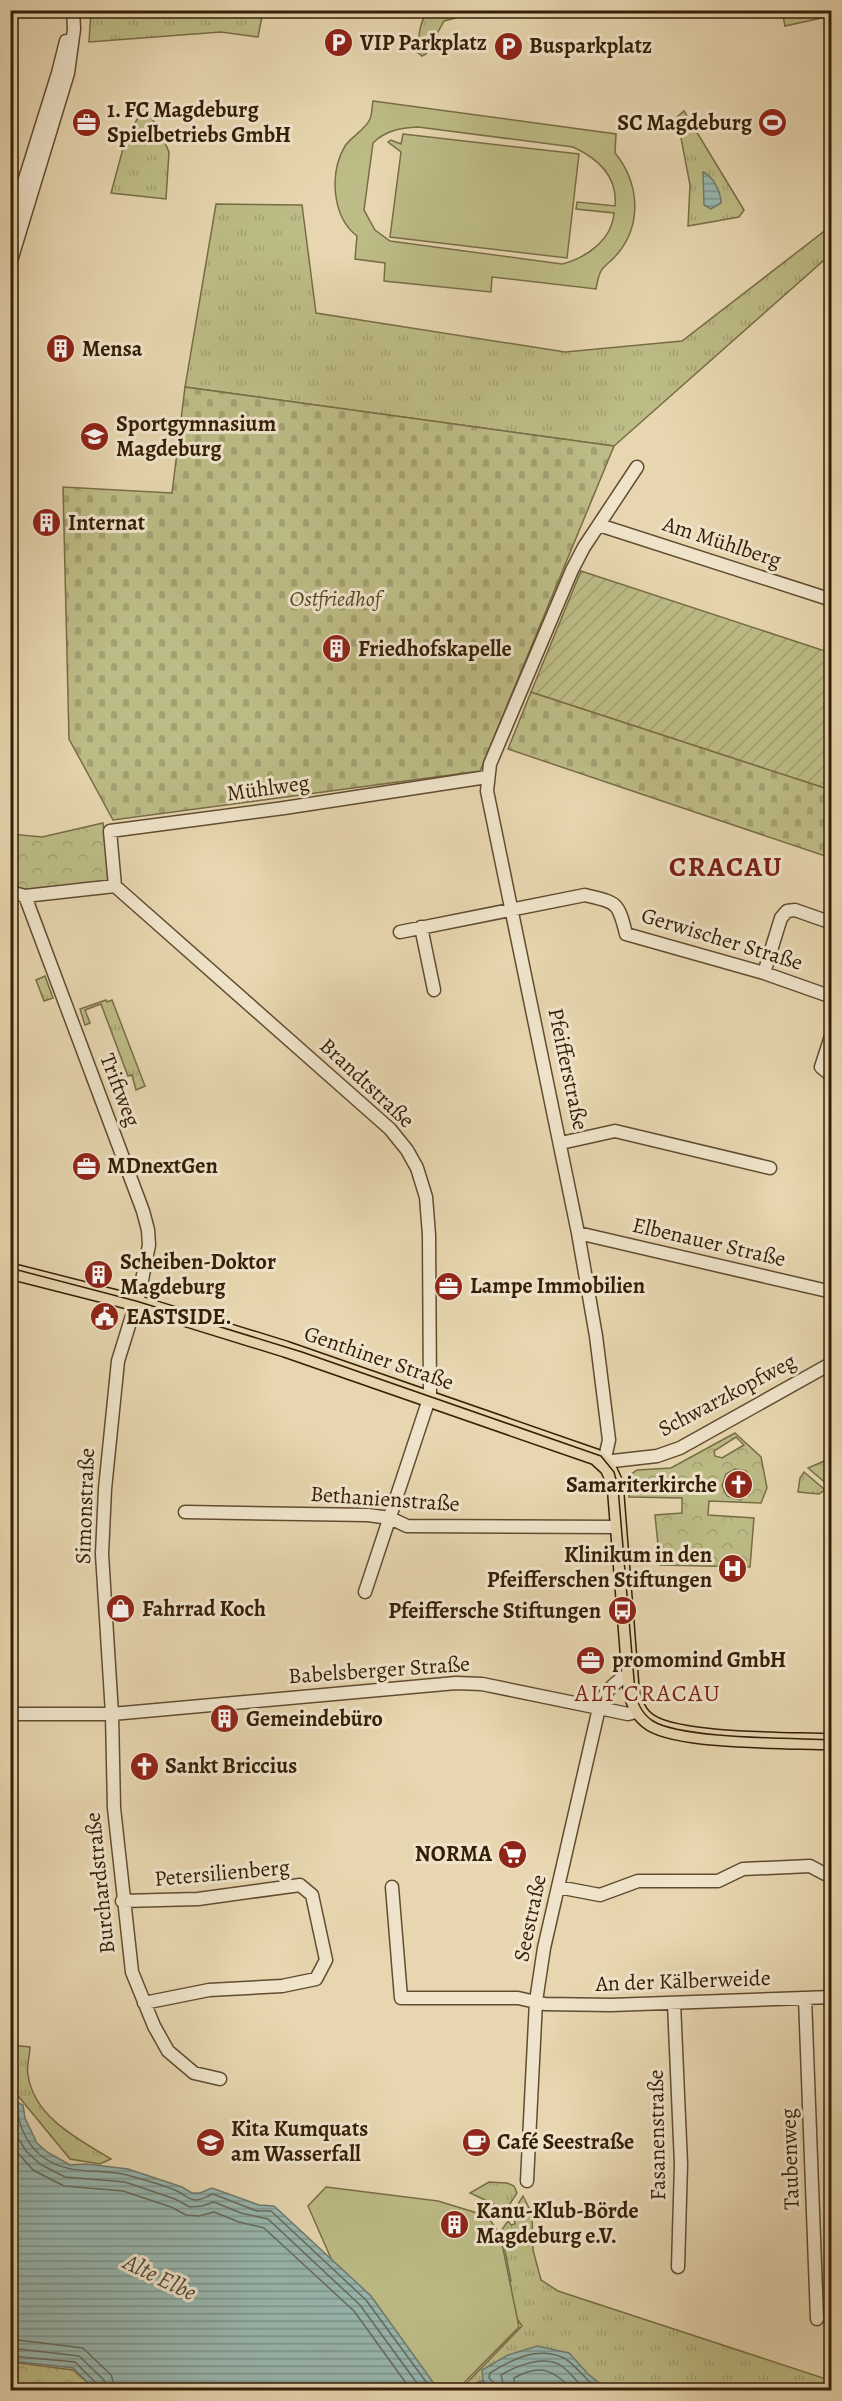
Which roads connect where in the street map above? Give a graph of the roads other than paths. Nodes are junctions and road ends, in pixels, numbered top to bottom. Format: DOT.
graph roads {
  1 [pos="72,10"];
  2 [pos="10,227"];
  3 [pos="10,264"];
  4 [pos="637,467"];
  5 [pos="599,525"];
  6 [pos="831,600"];
  7 [pos="487,777"];
  8 [pos="115,886"];
  9 [pos="10,892"];
  10 [pos="25,896"];
  11 [pos="512,910"];
  12 [pos="831,922"];
  13 [pos="421,927"];
  14 [pos="400,932"];
  15 [pos="764,974"];
  16 [pos="434,990"];
  17 [pos="831,997"];
  18 [pos="831,1033"];
  19 [pos="831,1076"];
  20 [pos="561,1143"];
  21 [pos="770,1168"];
  22 [pos="578,1233"];
  23 [pos="10,1271"];
  24 [pos="831,1292"];
  25 [pos="136,1303"];
  26 [pos="831,1363"];
  27 [pos="429,1399"];
  28 [pos="604,1462"];
  29 [pos="185,1512"];
  30 [pos="390,1518"];
  31 [pos="618,1527"];
  32 [pos="364,1592"];
  33 [pos="630,1674"];
  34 [pos="599,1708"];
  35 [pos="639,1712"];
  36 [pos="10,1714"];
  37 [pos="112,1714"];
  38 [pos="831,1742"];
  39 [pos="831,1875"];
  40 [pos="392,1887"];
  41 [pos="558,1887"];
  42 [pos="122,1901"];
  43 [pos="831,1997"];
  44 [pos="806,1998"];
  45 [pos="536,2001"];
  46 [pos="144,2003"];
  47 [pos="674,2003"];
  48 [pos="219,2079"];
  49 [pos="527,2181"];
  50 [pos="678,2267"];
  51 [pos="817,2319"];
  1 -- 2 [label="street"];
  1 -- 3 [label="street"];
  4 -- 5 [label="street, Pfeifferstraße"];
  5 -- 6 [label="street, Am Mühlberg"];
  5 -- 7 [label="street, Pfeifferstraße"];
  7 -- 8 [label="street, Mühlweg"];
  7 -- 11 [label="street, Pfeifferstraße"];
  8 -- 10 [label="street"];
  8 -- 27 [label="street, Brandtstraße"];
  9 -- 10 [label="street"];
  10 -- 25 [label="street, Triftweg"];
  11 -- 13 [label="street"];
  11 -- 15 [label="street, Gerwischer Straße"];
  11 -- 20 [label="street, Pfeifferstraße"];
  12 -- 15 [label="street"];
  13 -- 14 [label="street"];
  13 -- 16 [label="street"];
  15 -- 17 [label="street, Gerwischer Straße"];
  18 -- 19 [label="street"];
  20 -- 21 [label="street"];
  20 -- 22 [label="street, Pfeifferstraße"];
  22 -- 24 [label="street, Elbenauer Straße"];
  22 -- 28 [label="street, Pfeifferstraße"];
  23 -- 25 [label="main road, Genthiner Straße"];
  25 -- 27 [label="main road, Genthiner Straße"];
  25 -- 37 [label="street, Simonstraße"];
  26 -- 28 [label="street, Schwarzkopfweg"];
  27 -- 28 [label="main road, Genthiner Straße"];
  27 -- 30 [label="street, Brandtstraße"];
  28 -- 31 [label="main road"];
  29 -- 30 [label="street, Bethanienstraße"];
  30 -- 31 [label="street, Bethanienstraße"];
  30 -- 32 [label="street, Brandtstraße"];
  31 -- 33 [label="main road"];
  33 -- 34 [label="street"];
  33 -- 35 [label="main road"];
  34 -- 35 [label="street"];
  34 -- 37 [label="street, Babelsberger Straße"];
  34 -- 41 [label="street, Seestraße"];
  35 -- 38 [label="main road"];
  36 -- 37 [label="street, Babelsberger Straße"];
  37 -- 42 [label="street, Burchardstraße"];
  39 -- 41 [label="street"];
  40 -- 45 [label="street, An der Kälberweide"];
  41 -- 45 [label="street, Seestraße"];
  42 -- 46 [label="street, Burchardstraße"];
  42 -- 46 [label="street, Petersilienberg"];
  43 -- 44 [label="street, An der Kälberweide"];
  44 -- 47 [label="street, An der Kälberweide"];
  44 -- 51 [label="street, Taubenweg"];
  45 -- 47 [label="street, An der Kälberweide"];
  45 -- 49 [label="street, Seestraße"];
  46 -- 48 [label="street, Burchardstraße"];
  47 -- 50 [label="street, Fasanenstraße"];
}
